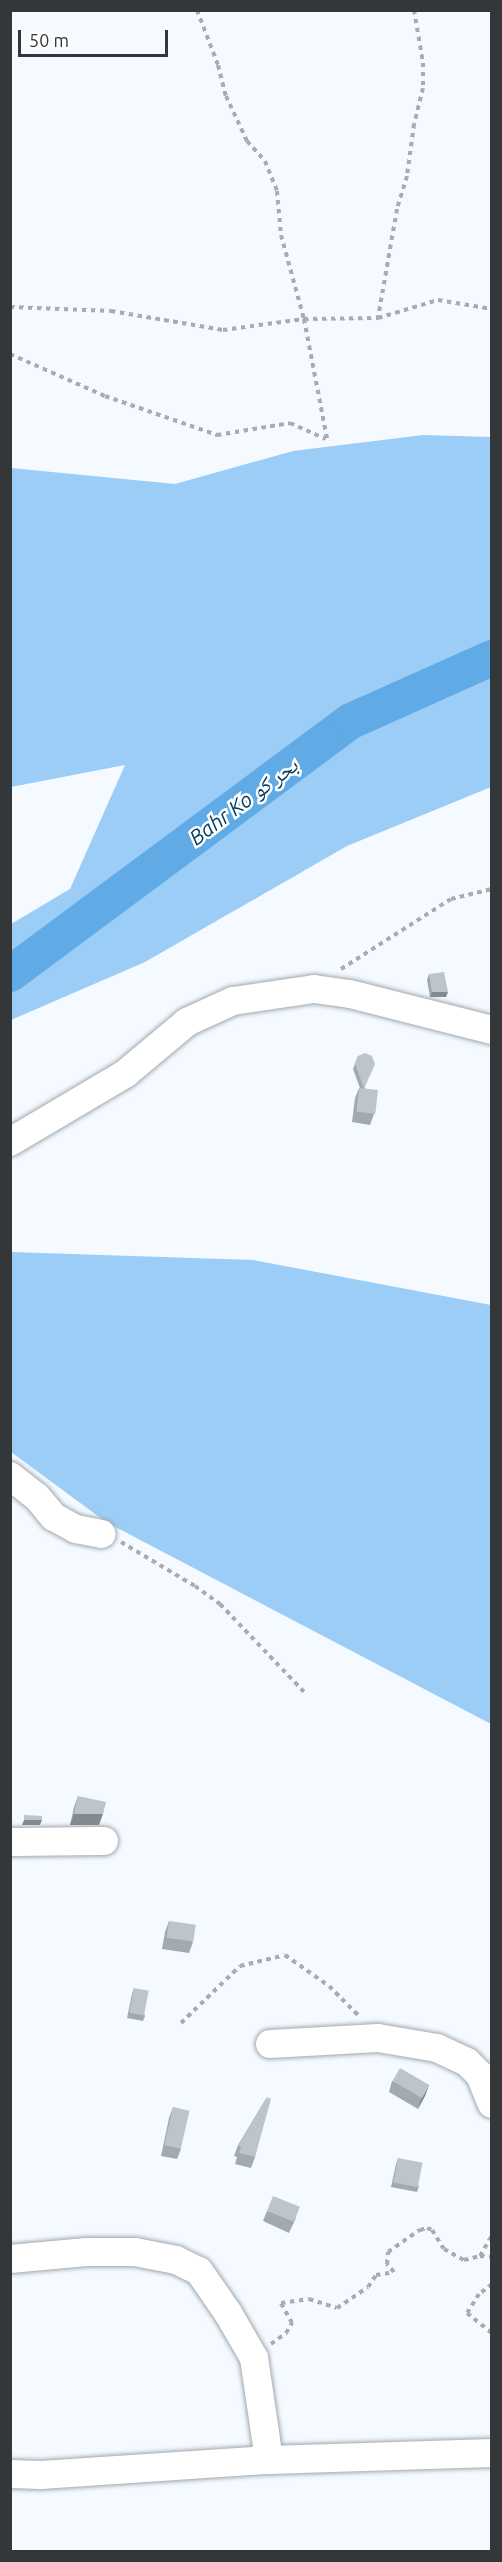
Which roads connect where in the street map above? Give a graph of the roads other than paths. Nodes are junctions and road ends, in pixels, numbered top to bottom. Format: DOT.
graph roads {
  1 [pos="492,1030"];
  2 [pos="10,1142"];
  3 [pos="10,1476"];
  4 [pos="102,1534"];
  5 [pos="104,1841"];
  6 [pos="10,1842"];
  7 [pos="270,2044"];
  8 [pos="492,2104"];
  9 [pos="10,2259"];
  10 [pos="492,2453"];
  11 [pos="269,2460"];
  12 [pos="10,2474"];
  1 -- 2 [label="street"];
  3 -- 4 [label="street"];
  5 -- 6 [label="street"];
  7 -- 8 [label="street"];
  9 -- 11 [label="street"];
  10 -- 11 [label="street"];
  11 -- 12 [label="street"];
}
